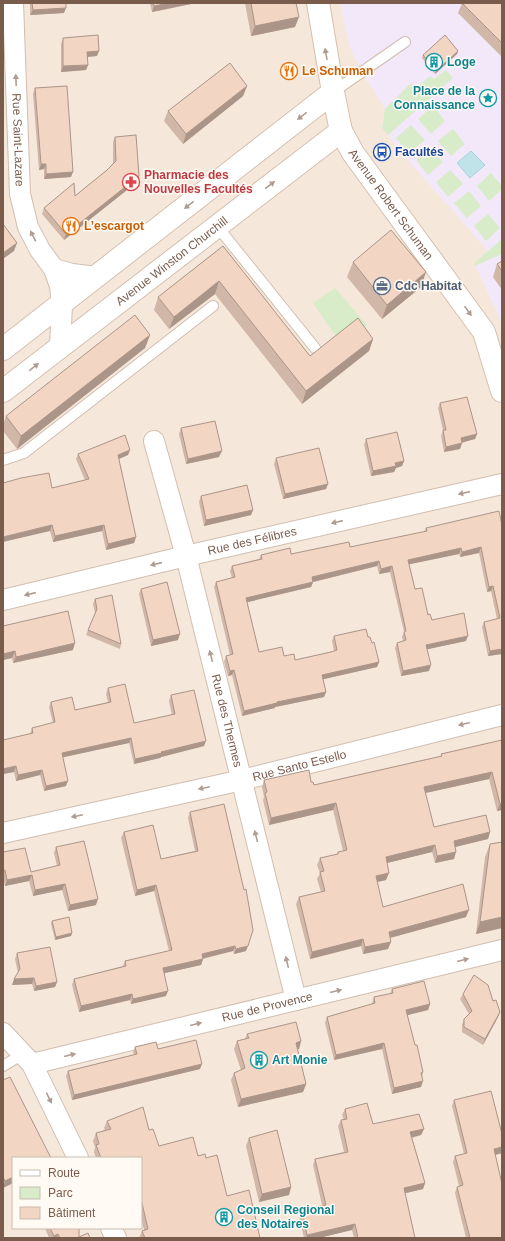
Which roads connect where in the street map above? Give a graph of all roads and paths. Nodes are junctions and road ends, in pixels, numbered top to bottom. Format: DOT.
graph roads {
  1 [pos="13,3"];
  2 [pos="318,3"];
  3 [pos="405,42"];
  4 [pos="333,92"];
  5 [pos="341,131"];
  6 [pos="217,226"];
  7 [pos="54,269"];
  8 [pos="97,277"];
  9 [pos="62,304"];
  10 [pos="213,306"];
  11 [pos="60,347"];
  12 [pos="315,348"];
  13 [pos="3,349"];
  14 [pos="496,349"];
  15 [pos="3,391"];
  16 [pos="502,391"];
  17 [pos="154,441"];
  18 [pos="3,460"];
  19 [pos="502,484"];
  20 [pos="186,556"];
  21 [pos="3,600"];
  22 [pos="502,715"];
  23 [pos="242,780"];
  24 [pos="3,833"];
  25 [pos="502,950"];
  26 [pos="296,1000"];
  27 [pos="14,1048"];
  28 [pos="3,1066"];
  29 [pos="77,1157"];
  30 [pos="112,1229"];
  31 [pos="116,1238"];
  7 -- 1 [label="street, Rue Saint-Lazare, one-way"];
  4 -- 2 [label="street, Avenue Robert Schuman, one-way"];
  3 -- 4 [label="lane"];
  4 -- 5 [label="street, Avenue Robert Schuman"];
  4 -- 8 [label="street, one-way"];
  6 -- 5 [label="street, Avenue Winston Churchill, one-way"];
  5 -- 14 [label="street, Avenue Robert Schuman, one-way"];
  6 -- 11 [label="street, Avenue Winston Churchill"];
  6 -- 12 [label="lane"];
  7 -- 8 [label="street"];
  7 -- 9 [label="street, Rue Saint-Lazare"];
  8 -- 9 [label="street"];
  9 -- 11 [label="street, Rue Saint-Lazare"];
  9 -- 13 [label="street"];
  10 -- 18 [label="lane"];
  15 -- 11 [label="street, Avenue Winston Churchill, one-way"];
  14 -- 16 [label="street, Avenue Robert Schuman"];
  17 -- 20 [label="street, Rue des Thermes"];
  19 -- 20 [label="street, Rue des Félibres, one-way"];
  20 -- 21 [label="street, Rue des Félibres, one-way"];
  23 -- 20 [label="street, Rue des Thermes, one-way"];
  22 -- 23 [label="street, Rue Santo Estello, one-way"];
  23 -- 24 [label="street, Rue Santo Estello, one-way"];
  26 -- 23 [label="street, Rue des Thermes, one-way"];
  26 -- 25 [label="street, Rue de Provence, one-way"];
  27 -- 26 [label="street, Rue de Provence, one-way"];
  27 -- 28 [label="lane"];
  27 -- 29 [label="street, one-way"];
  30 -- 31 [label="street"];
}
